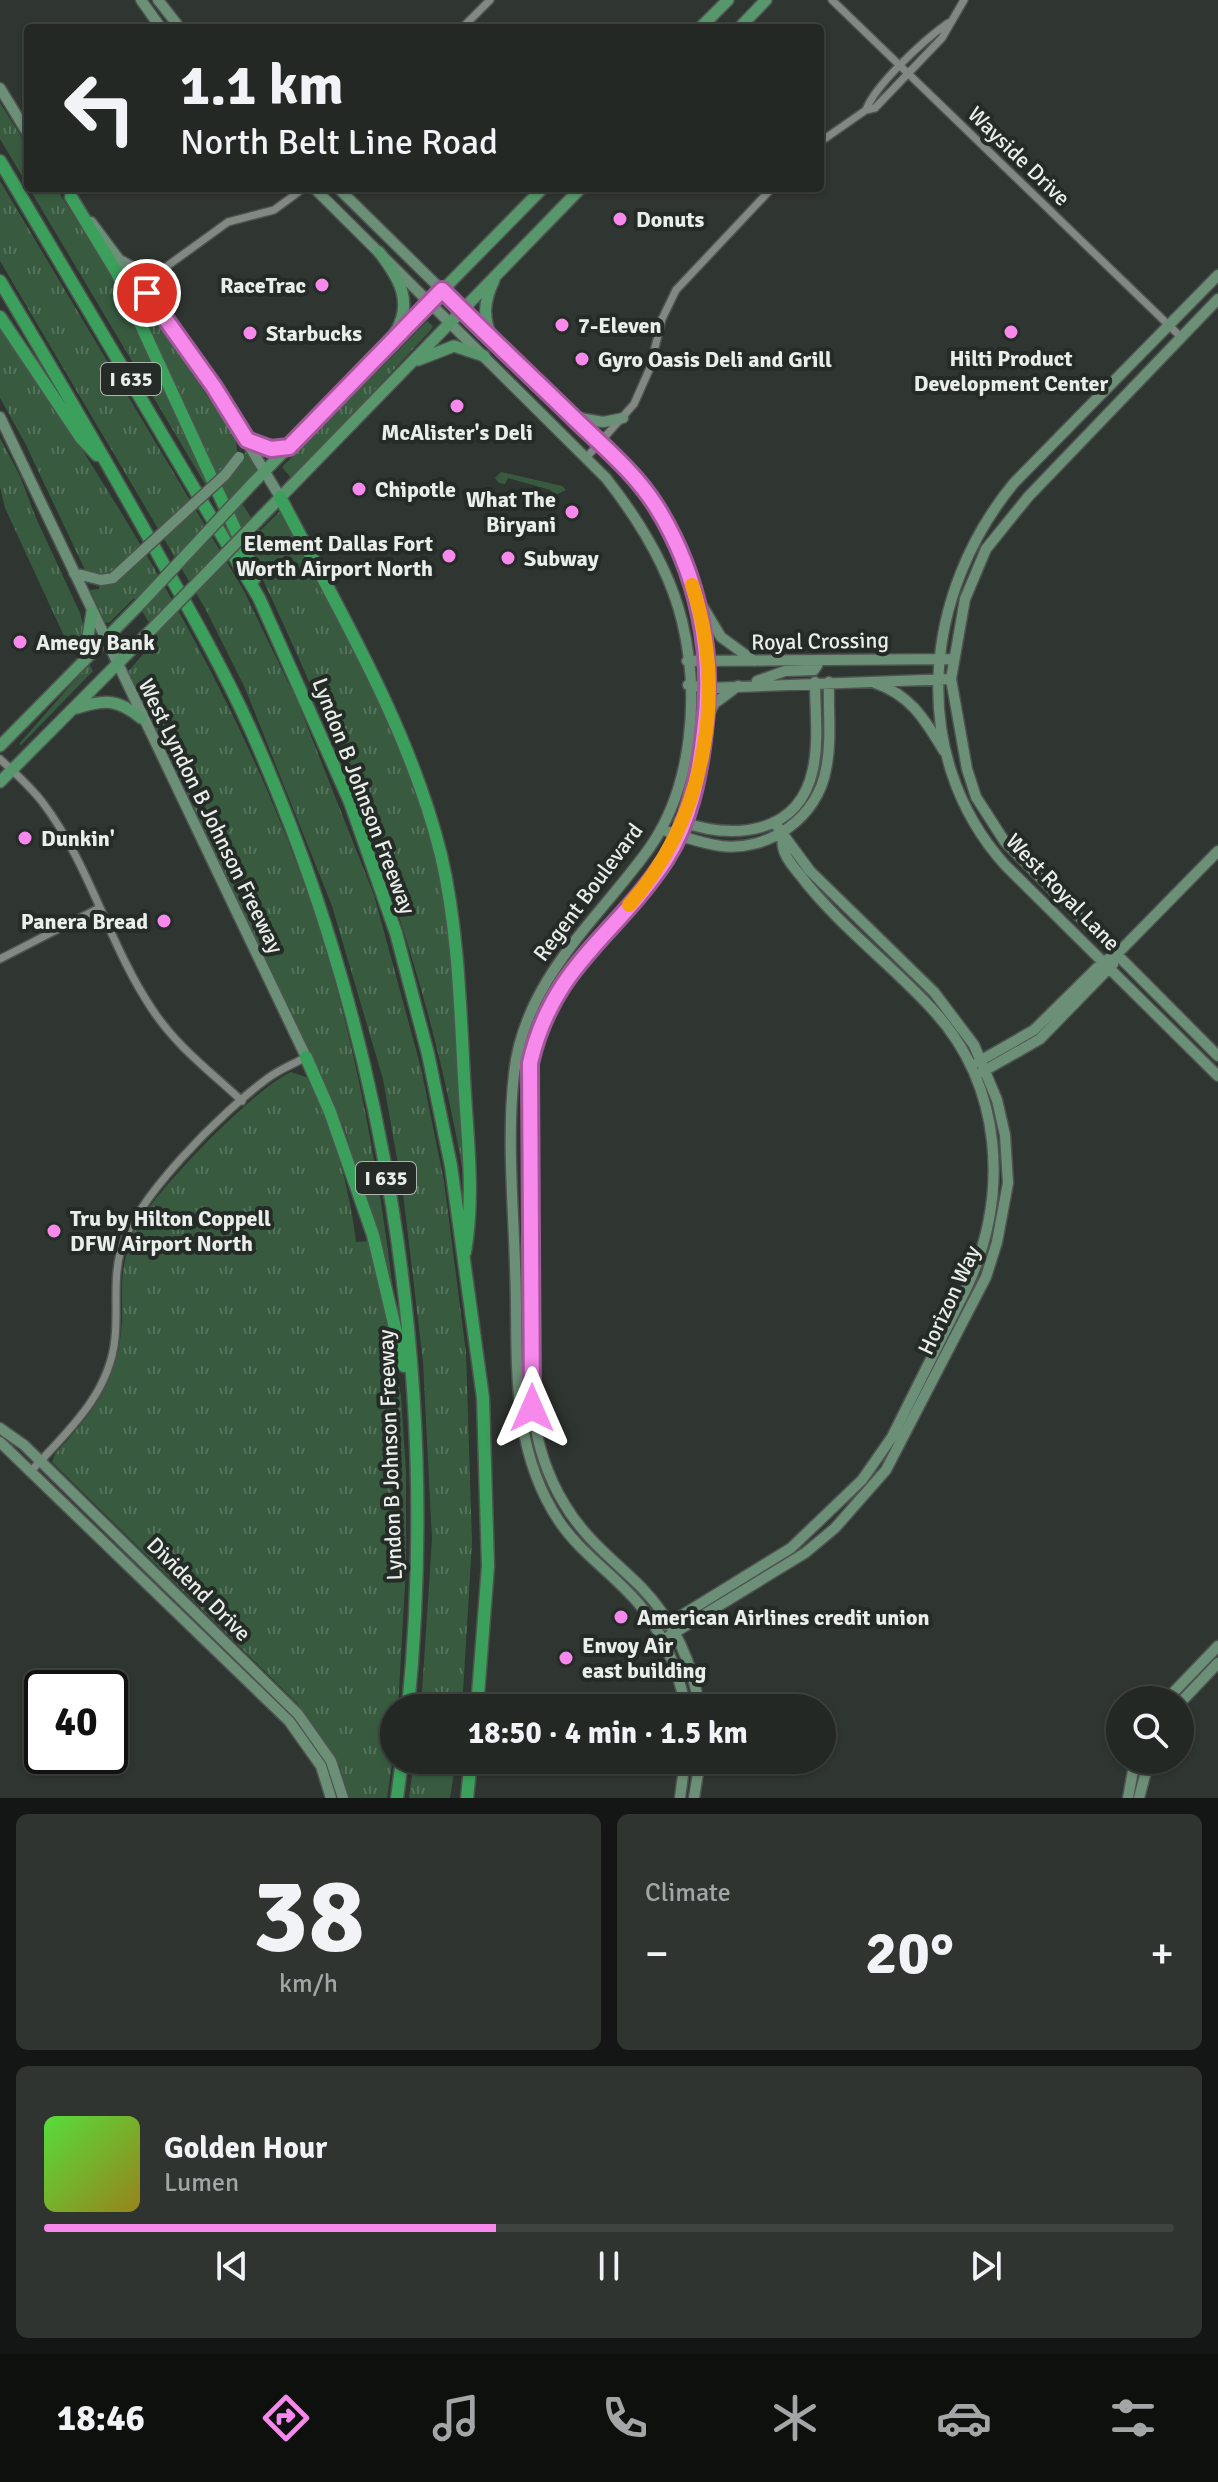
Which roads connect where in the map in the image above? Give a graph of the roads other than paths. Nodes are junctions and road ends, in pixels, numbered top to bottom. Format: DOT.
graph roads {
  1 [pos="141,0"];
  2 [pos="158,0"];
  3 [pos="490,0"];
  4 [pos="728,0"];
  5 [pos="766,0"];
  6 [pos="832,0"];
  7 [pos="964,0"];
  8 [pos="948,23"];
  9 [pos="158,24"];
  10 [pos="177,24"];
  11 [pos="466,24"];
  12 [pos="704,24"];
  13 [pos="743,24"];
  14 [pos="901,67"];
  15 [pos="909,74"];
  16 [pos="0,88"];
  17 [pos="866,110"];
  18 [pos="24,127"];
  19 [pos="824,139"];
  20 [pos="0,161"];
  21 [pos="68,192"];
  22 [pos="299,192"];
  23 [pos="318,192"];
  24 [pos="342,192"];
  25 [pos="539,192"];
  26 [pos="577,192"];
  27 [pos="768,192"];
  28 [pos="379,252"];
  29 [pos="121,259"];
  30 [pos="163,269"];
  31 [pos="497,274"];
  32 [pos="1218,275"];
  33 [pos="0,281"];
  34 [pos="442,290"];
  35 [pos="1218,299"];
  36 [pos="431,303"];
  37 [pos="461,309"];
  38 [pos="0,317"];
  39 [pos="165,317"];
  40 [pos="450,322"];
  41 [pos="1168,325"];
  42 [pos="1181,337"];
  43 [pos="493,340"];
  44 [pos="390,344"];
  45 [pos="484,356"];
  46 [pos="411,364"];
  47 [pos="0,417"];
  48 [pos="573,417"];
  49 [pos="623,418"];
  50 [pos="0,434"];
  51 [pos="247,440"];
  52 [pos="12,441"];
  53 [pos="600,443"];
  54 [pos="289,447"];
  55 [pos="586,458"];
  56 [pos="266,471"];
  57 [pos="113,473"];
  58 [pos="1014,483"];
  59 [pos="280,497"];
  60 [pos="1028,497"];
  61 [pos="74,573"];
  62 [pos="694,588"];
  63 [pos="259,598"];
  64 [pos="92,612"];
  65 [pos="943,631"];
  66 [pos="105,640"];
  67 [pos="953,659"];
  68 [pos="915,660"];
  69 [pos="937,660"];
  70 [pos="84,661"];
  71 [pos="687,661"];
  72 [pos="707,662"];
  73 [pos="756,662"];
  74 [pos="819,662"];
  75 [pos="116,666"];
  76 [pos="951,679"];
  77 [pos="865,680"];
  78 [pos="936,680"];
  79 [pos="815,682"];
  80 [pos="829,682"];
  81 [pos="688,685"];
  82 [pos="744,685"];
  83 [pos="709,688"];
  84 [pos="77,708"];
  85 [pos="141,718"];
  86 [pos="706,719"];
  87 [pos="0,746"];
  88 [pos="816,748"];
  89 [pos="828,753"];
  90 [pos="947,756"];
  91 [pos="0,759"];
  92 [pos="12,771"];
  93 [pos="0,782"];
  94 [pos="667,817"];
  95 [pos="774,822"];
  96 [pos="683,823"];
  97 [pos="661,829"];
  98 [pos="679,835"];
  99 [pos="782,835"];
  100 [pos="1218,851"];
  101 [pos="99,908"];
  102 [pos="1116,955"];
  103 [pos="897,956"];
  104 [pos="0,959"];
  105 [pos="887,965"];
  106 [pos="1106,966"];
  107 [pos="950,1021"];
  108 [pos="1218,1056"];
  109 [pos="306,1057"];
  110 [pos="978,1068"];
  111 [pos="1218,1076"];
  112 [pos="242,1101"];
  113 [pos="463,1269"];
  114 [pos="948,1323"];
  115 [pos="959,1328"];
  116 [pos="413,1397"];
  117 [pos="0,1428"];
  118 [pos="0,1442"];
  119 [pos="41,1461"];
  120 [pos="32,1470"];
  121 [pos="825,1518"];
  122 [pos="835,1528"];
  123 [pos="672,1628"];
  124 [pos="657,1629"];
  125 [pos="664,1640"];
  126 [pos="1218,1646"];
  127 [pos="1218,1663"];
  128 [pos="1179,1686"];
  129 [pos="1194,1688"];
  130 [pos="409,1694"];
  131 [pos="478,1694"];
  132 [pos="681,1694"];
  133 [pos="696,1694"];
  134 [pos="400,1774"];
  135 [pos="470,1774"];
  136 [pos="683,1774"];
  137 [pos="698,1774"];
  138 [pos="1137,1774"];
  139 [pos="1140,1774"];
  140 [pos="1138,1778"];
  141 [pos="331,1798"];
  142 [pos="343,1798"];
  143 [pos="397,1798"];
  144 [pos="467,1798"];
  145 [pos="680,1798"];
  146 [pos="694,1798"];
  147 [pos="1128,1798"];
  148 [pos="1139,1798"];
  1 -- 9 [label="street"];
  2 -- 10 [label="street"];
  3 -- 11 [label="street"];
  4 -- 12 [label="main road"];
  5 -- 13 [label="main road"];
  6 -- 14 [label="street, Wayside Drive"];
  7 -- 8 [label="street"];
  8 -- 14 [label="street"];
  8 -- 15 [label="street"];
  14 -- 15 [label="street, Wayside Drive"];
  14 -- 17 [label="street"];
  15 -- 17 [label="street"];
  15 -- 41 [label="street, Wayside Drive"];
  16 -- 18 [label="street"];
  17 -- 19 [label="street"];
  20 -- 63 [label="highway, Lyndon B Johnson Freeway / I 635"];
  21 -- 29 [label="street"];
  21 -- 63 [label="highway"];
  22 -- 30 [label="street"];
  23 -- 28 [label="street, Regent Boulevard"];
  24 -- 34 [label="street, Regent Boulevard"];
  25 -- 34 [label="main road"];
  26 -- 31 [label="main road"];
  27 -- 49 [label="street"];
  28 -- 36 [label="street, Regent Boulevard"];
  28 -- 44 [label="main road"];
  29 -- 30 [label="street"];
  29 -- 39 [label="street"];
  30 -- 39 [label="street"];
  31 -- 37 [label="main road"];
  31 -- 43 [label="main road"];
  32 -- 41 [label="street, West Royal Lane"];
  33 -- 57 [label="highway, Lyndon B Johnson Freeway / I 635"];
  34 -- 36 [label="main road"];
  34 -- 37 [label="street, Regent Boulevard"];
  35 -- 42 [label="street, West Royal Lane"];
  36 -- 40 [label="street, Regent Boulevard"];
  36 -- 44 [label="main road"];
  37 -- 40 [label="main road"];
  37 -- 43 [label="street, Regent Boulevard"];
  38 -- 57 [label="highway"];
  39 -- 51 [label="street"];
  40 -- 45 [label="street, Regent Boulevard"];
  40 -- 46 [label="main road"];
  41 -- 42 [label="street, Wayside Drive"];
  41 -- 58 [label="street, West Royal Lane"];
  42 -- 60 [label="street, West Royal Lane"];
  43 -- 48 [label="street, Regent Boulevard"];
  44 -- 54 [label="main road"];
  45 -- 46 [label="main road"];
  45 -- 55 [label="street, Regent Boulevard"];
  46 -- 59 [label="main road"];
  47 -- 52 [label="street, West Lyndon B Johnson Freeway"];
  48 -- 49 [label="street"];
  48 -- 53 [label="street, Regent Boulevard"];
  49 -- 53 [label="street"];
  50 -- 52 [label="street"];
  51 -- 54 [label="main road"];
  51 -- 56 [label="street"];
  51 -- 61 [label="street, bridge"];
  52 -- 61 [label="street, West Lyndon B Johnson Freeway"];
  53 -- 55 [label="street"];
  53 -- 62 [label="street, Regent Boulevard"];
  54 -- 56 [label="main road"];
  55 -- 71 [label="street, Regent Boulevard"];
  56 -- 59 [label="street"];
  56 -- 66 [label="main road, bridge"];
  57 -- 116 [label="highway, Lyndon B Johnson Freeway / I 635"];
  58 -- 60 [label="street"];
  58 -- 65 [label="street, West Royal Lane"];
  59 -- 75 [label="main road, bridge"];
  59 -- 113 [label="highway"];
  60 -- 67 [label="street, West Royal Lane"];
  61 -- 64 [label="street, West Lyndon B Johnson Freeway"];
  62 -- 72 [label="street, Regent Boulevard"];
  62 -- 73 [label="street"];
  63 -- 113 [label="highway, Lyndon B Johnson Freeway / I 635"];
  64 -- 66 [label="street, West Lyndon B Johnson Freeway"];
  64 -- 70 [label="main road"];
  65 -- 68 [label="street"];
  65 -- 69 [label="street, West Royal Lane"];
  66 -- 70 [label="main road"];
  66 -- 75 [label="street, West Lyndon B Johnson Freeway"];
  67 -- 69 [label="street, Royal Crossing"];
  67 -- 76 [label="street, West Royal Lane"];
  68 -- 69 [label="street, Royal Crossing"];
  68 -- 74 [label="street, Royal Crossing"];
  69 -- 78 [label="street, West Royal Lane"];
  70 -- 87 [label="main road"];
  71 -- 72 [label="street, Royal Crossing"];
  71 -- 81 [label="street, Regent Boulevard"];
  72 -- 73 [label="street, Royal Crossing"];
  72 -- 83 [label="street, Regent Boulevard"];
  73 -- 74 [label="street, Royal Crossing"];
  74 -- 82 [label="street"];
  75 -- 84 [label="main road"];
  75 -- 85 [label="street, West Lyndon B Johnson Freeway"];
  76 -- 78 [label="street, Royal Crossing"];
  76 -- 102 [label="street, West Royal Lane"];
  77 -- 78 [label="street, Royal Crossing"];
  77 -- 80 [label="street, Royal Crossing"];
  77 -- 90 [label="street"];
  78 -- 90 [label="street, West Royal Lane"];
  79 -- 80 [label="street, Royal Crossing"];
  79 -- 82 [label="street, Royal Crossing"];
  79 -- 88 [label="street"];
  80 -- 89 [label="street"];
  81 -- 83 [label="street, Royal Crossing"];
  81 -- 94 [label="street, Regent Boulevard"];
  82 -- 83 [label="street, Royal Crossing"];
  82 -- 86 [label="street"];
  83 -- 86 [label="street, Regent Boulevard"];
  84 -- 85 [label="main road"];
  84 -- 92 [label="main road"];
  85 -- 109 [label="street, West Lyndon B Johnson Freeway"];
  86 -- 96 [label="street, Regent Boulevard"];
  88 -- 89 [label="street"];
  88 -- 95 [label="street"];
  89 -- 99 [label="street"];
  90 -- 106 [label="street, West Royal Lane"];
  91 -- 92 [label="street"];
  92 -- 93 [label="main road"];
  92 -- 101 [label="street"];
  94 -- 96 [label="street"];
  94 -- 97 [label="street, Regent Boulevard"];
  95 -- 96 [label="street"];
  95 -- 99 [label="street, Horizon Way"];
  96 -- 98 [label="street, Regent Boulevard"];
  97 -- 98 [label="street"];
  97 -- 124 [label="street, Regent Boulevard"];
  98 -- 99 [label="street"];
  98 -- 123 [label="street, Regent Boulevard"];
  99 -- 103 [label="street, Horizon Way"];
  99 -- 105 [label="street, Horizon Way"];
  100 -- 102 [label="street"];
  101 -- 104 [label="street"];
  101 -- 112 [label="street"];
  102 -- 106 [label="street"];
  102 -- 108 [label="street, West Royal Lane"];
  103 -- 105 [label="street"];
  103 -- 107 [label="street, Horizon Way"];
  105 -- 107 [label="street, Horizon Way"];
  106 -- 110 [label="street"];
  106 -- 111 [label="street, West Royal Lane"];
  107 -- 110 [label="street, Horizon Way"];
  109 -- 112 [label="street"];
  109 -- 116 [label="highway"];
  110 -- 114 [label="street, Horizon Way"];
  110 -- 115 [label="street, Horizon Way"];
  112 -- 119 [label="street"];
  113 -- 131 [label="highway, Lyndon B Johnson Freeway / I 635"];
  114 -- 115 [label="street"];
  114 -- 121 [label="street, Horizon Way"];
  115 -- 122 [label="street, Horizon Way"];
  116 -- 130 [label="highway, Lyndon B Johnson Freeway / I 635"];
  117 -- 119 [label="street, Dividend Drive"];
  118 -- 120 [label="street, Dividend Drive"];
  119 -- 120 [label="street"];
  119 -- 142 [label="street, Dividend Drive"];
  120 -- 141 [label="street, Dividend Drive"];
  121 -- 122 [label="street"];
  121 -- 123 [label="street, Horizon Way"];
  122 -- 123 [label="street, Horizon Way"];
  123 -- 124 [label="street, Horizon Way"];
  123 -- 125 [label="street, Horizon Way"];
  123 -- 133 [label="street, Regent Boulevard"];
  124 -- 125 [label="street, Regent Boulevard"];
  125 -- 132 [label="street, Regent Boulevard"];
  126 -- 128 [label="street"];
  127 -- 129 [label="street"];
  134 -- 143 [label="highway"];
  135 -- 144 [label="highway"];
  136 -- 145 [label="street"];
  137 -- 146 [label="street"];
  138 -- 140 [label="street"];
  139 -- 140 [label="street"];
  140 -- 147 [label="street"];
  140 -- 148 [label="street"];
}
